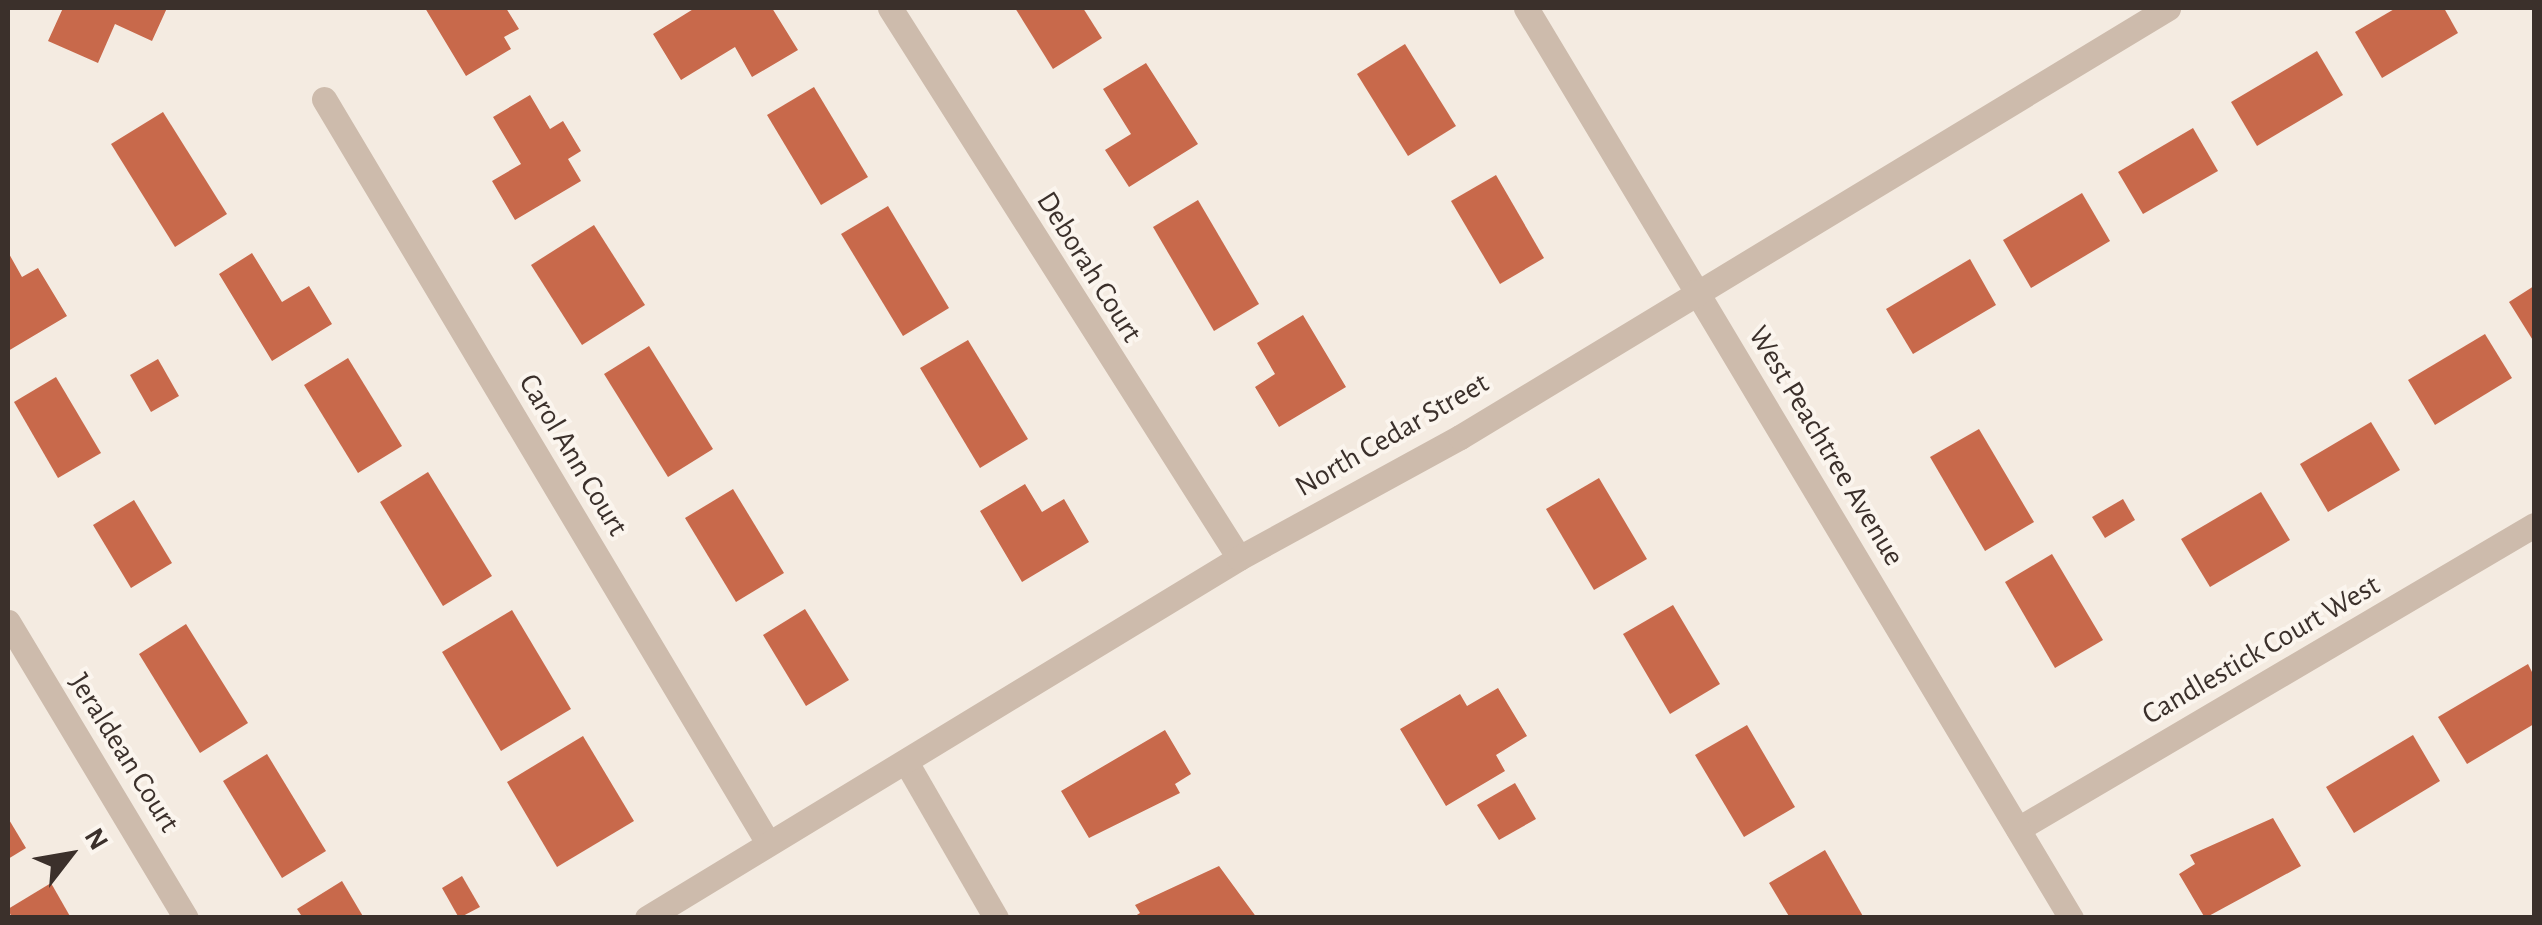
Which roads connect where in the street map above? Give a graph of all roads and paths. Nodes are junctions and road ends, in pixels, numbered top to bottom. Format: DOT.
graph roads {
  1 [pos="890,8"];
  2 [pos="1526,8"];
  3 [pos="2168,8"];
  4 [pos="324,98"];
  5 [pos="1696,290"];
  6 [pos="2534,525"];
  7 [pos="1239,558"];
  8 [pos="8,622"];
  9 [pos="906,762"];
  10 [pos="2018,829"];
  11 [pos="768,843"];
  12 [pos="186,918"];
  13 [pos="647,918"];
  14 [pos="996,918"];
  15 [pos="2072,918"];
  1 -- 7 [label="street, Deborah Court"];
  2 -- 5 [label="street, West Peachtree Avenue"];
  3 -- 5 [label="street, North Cedar Street"];
  4 -- 11 [label="street, Carol Ann Court"];
  5 -- 7 [label="street, North Cedar Street"];
  5 -- 10 [label="street, West Peachtree Avenue"];
  6 -- 10 [label="street, Candlestick Court West"];
  7 -- 9 [label="street, North Cedar Street"];
  8 -- 12 [label="street, Jeraldean Court"];
  9 -- 11 [label="street, North Cedar Street"];
  9 -- 14 [label="street"];
  10 -- 15 [label="street, West Peachtree Avenue"];
  11 -- 13 [label="street, North Cedar Street"];
}
